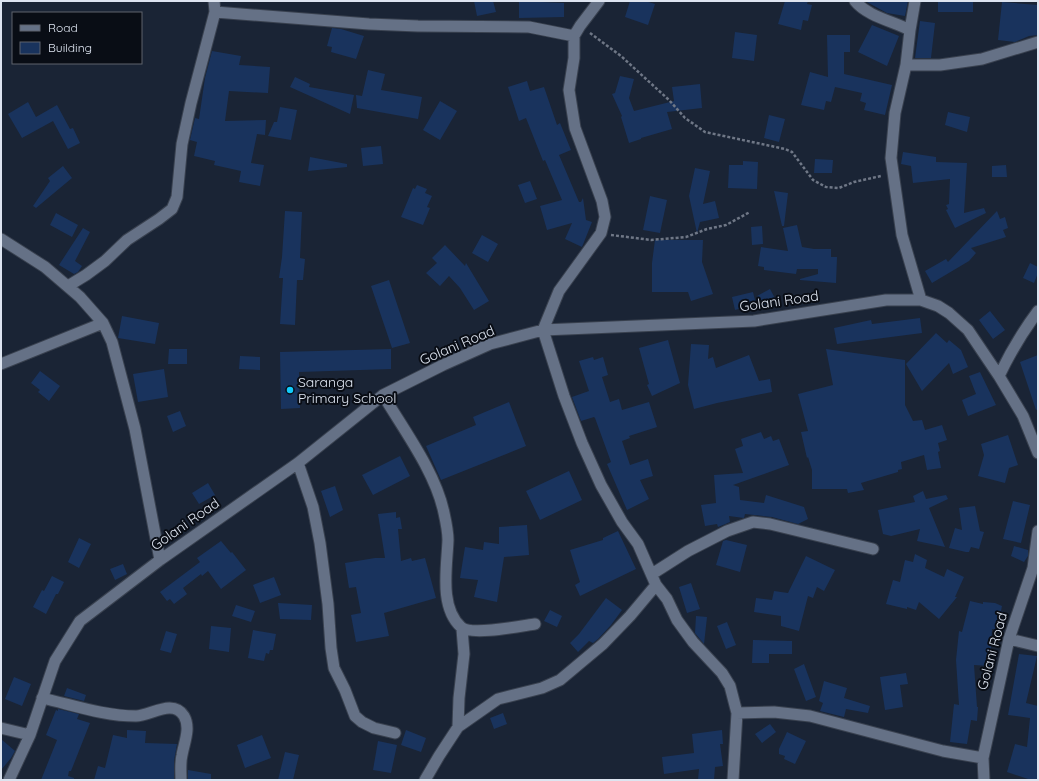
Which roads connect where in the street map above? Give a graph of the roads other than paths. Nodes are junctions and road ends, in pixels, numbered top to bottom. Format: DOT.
graph roads {
  1 [pos="599,1"];
  2 [pos="855,1"];
  3 [pos="915,1"];
  4 [pos="214,6"];
  5 [pos="910,30"];
  6 [pos="574,36"];
  7 [pos="1038,42"];
  8 [pos="906,65"];
  9 [pos="1,239"];
  10 [pos="68,286"];
  11 [pos="921,300"];
  12 [pos="1038,311"];
  13 [pos="103,323"];
  14 [pos="543,330"];
  15 [pos="1,364"];
  16 [pos="999,376"];
  17 [pos="382,395"];
  18 [pos="1038,453"];
  19 [pos="298,463"];
  20 [pos="1038,531"];
  21 [pos="874,549"];
  22 [pos="160,560"];
  23 [pos="652,574"];
  24 [pos="656,586"];
  25 [pos="535,624"];
  26 [pos="462,628"];
  27 [pos="1008,639"];
  28 [pos="1038,646"];
  29 [pos="42,698"];
  30 [pos="737,713"];
  31 [pos="458,727"];
  32 [pos="1,728"];
  33 [pos="395,733"];
  34 [pos="30,735"];
  35 [pos="983,758"];
  36 [pos="9,780"];
  37 [pos="181,780"];
  38 [pos="425,780"];
  39 [pos="733,780"];
  40 [pos="984,780"];
  1 -- 6 [label="street"];
  2 -- 5 [label="street"];
  3 -- 5 [label="street"];
  4 -- 6 [label="street"];
  4 -- 10 [label="street"];
  5 -- 8 [label="street"];
  6 -- 14 [label="street"];
  7 -- 8 [label="street"];
  8 -- 11 [label="street"];
  9 -- 10 [label="street"];
  10 -- 13 [label="street"];
  11 -- 14 [label="street, Golani Road"];
  11 -- 16 [label="street, Golani Road"];
  12 -- 16 [label="street"];
  13 -- 15 [label="street"];
  13 -- 22 [label="street"];
  14 -- 17 [label="street, Golani Road"];
  14 -- 23 [label="street"];
  16 -- 18 [label="street, Golani Road"];
  17 -- 19 [label="street, Golani Road"];
  17 -- 26 [label="street"];
  19 -- 22 [label="street, Golani Road"];
  19 -- 33 [label="street"];
  20 -- 27 [label="street, Golani Road"];
  21 -- 23 [label="street"];
  22 -- 29 [label="street, Golani Road"];
  23 -- 24 [label="street"];
  24 -- 30 [label="street"];
  24 -- 31 [label="street"];
  25 -- 26 [label="street"];
  26 -- 31 [label="street"];
  27 -- 28 [label="street"];
  27 -- 35 [label="street, Golani Road"];
  29 -- 34 [label="street, Golani Road"];
  29 -- 37 [label="street"];
  30 -- 35 [label="street"];
  30 -- 39 [label="street"];
  31 -- 38 [label="street"];
  32 -- 34 [label="street"];
  34 -- 36 [label="street, Golani Road"];
  35 -- 40 [label="street, Golani Road"];
}
